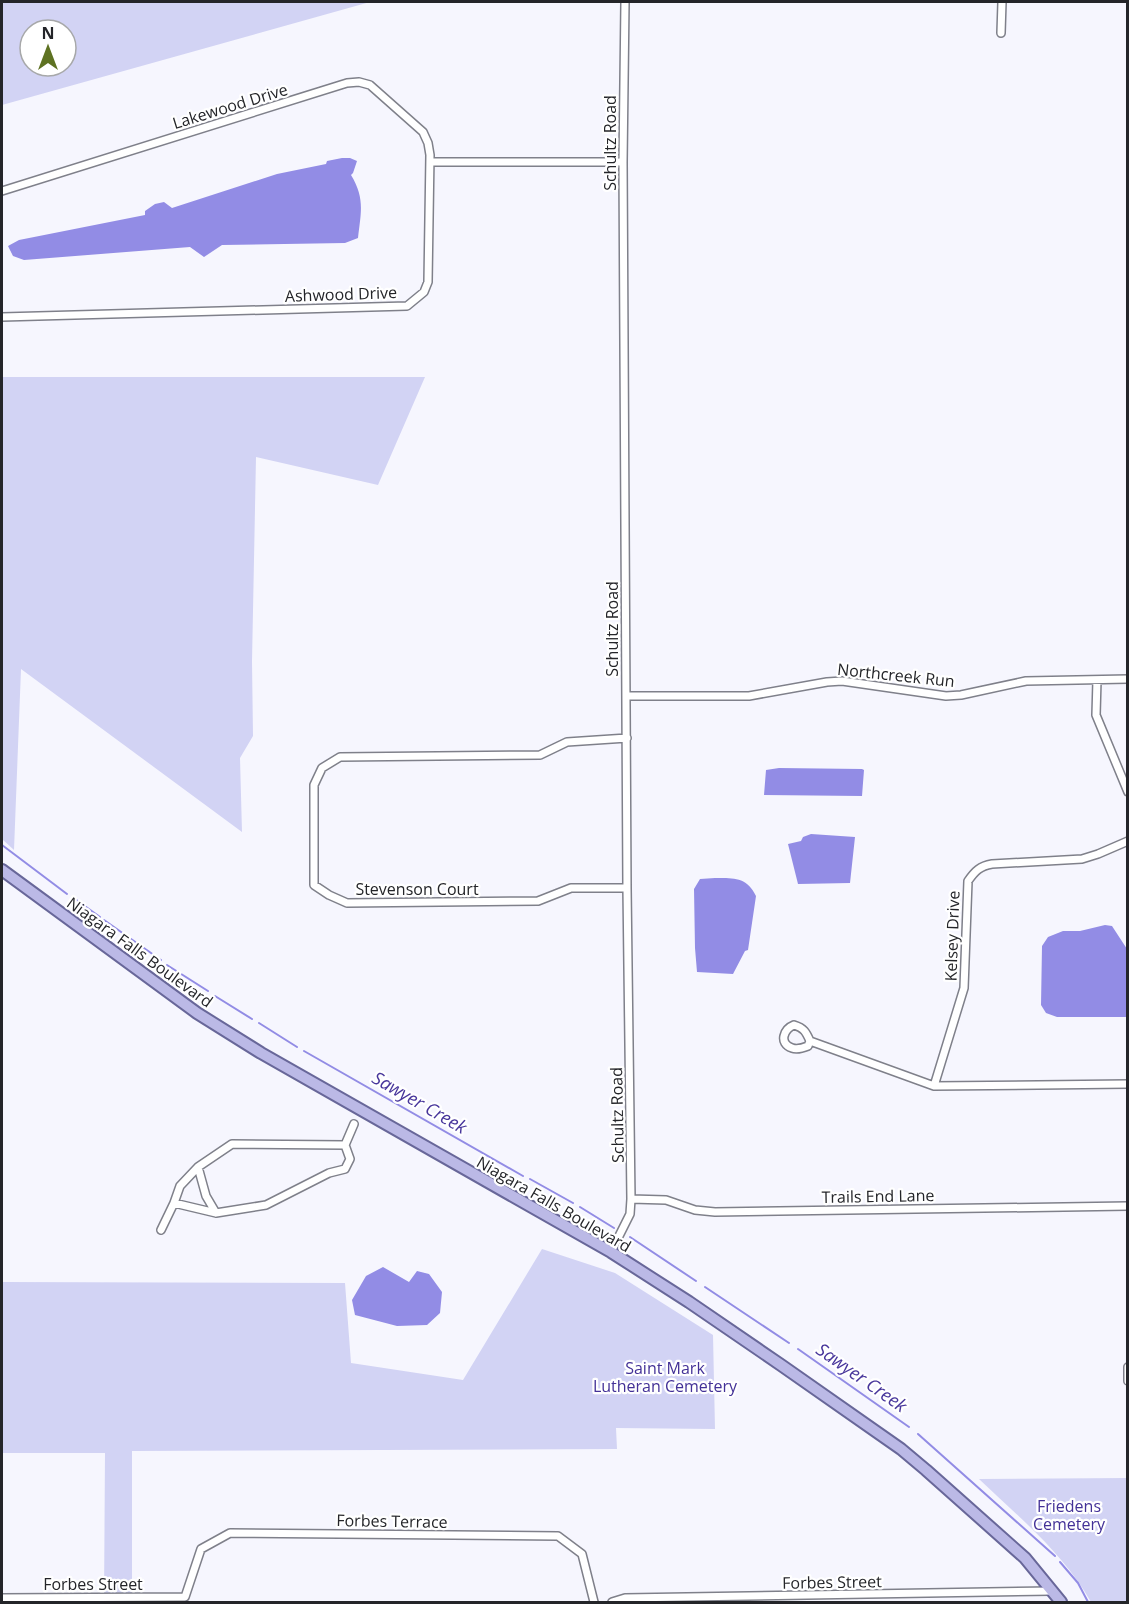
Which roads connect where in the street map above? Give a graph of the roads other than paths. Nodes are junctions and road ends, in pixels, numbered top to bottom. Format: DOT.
graph roads {
  1 [pos="625,2"];
  2 [pos="1002,2"];
  3 [pos="1001,33"];
  4 [pos="430,162"];
  5 [pos="623,162"];
  6 [pos="2,191"];
  7 [pos="2,316"];
  8 [pos="1128,679"];
  9 [pos="1097,680"];
  10 [pos="626,696"];
  11 [pos="627,738"];
  12 [pos="1128,792"];
  13 [pos="1128,842"];
  14 [pos="2,870"];
  15 [pos="627,888"];
  16 [pos="810,1041"];
  17 [pos="1128,1084"];
  18 [pos="934,1086"];
  19 [pos="354,1124"];
  20 [pos="345,1145"];
  21 [pos="198,1167"];
  22 [pos="631,1199"];
  23 [pos="174,1203"];
  24 [pos="1128,1206"];
  25 [pos="216,1213"];
  26 [pos="161,1230"];
  27 [pos="611,1252"];
  28 [pos="1128,1367"];
  29 [pos="1128,1381"];
  30 [pos="1053,1591"];
  31 [pos="185,1597"];
  32 [pos="2,1598"];
  33 [pos="594,1602"];
  34 [pos="612,1602"];
  35 [pos="1061,1602"];
  1 -- 5 [label="street, Schultz Road"];
  2 -- 3 [label="street"];
  4 -- 5 [label="street"];
  4 -- 6 [label="street, Lakewood Drive"];
  4 -- 7 [label="street, Ashwood Drive"];
  5 -- 10 [label="street, Schultz Road"];
  8 -- 9 [label="street, Northcreek Run"];
  9 -- 10 [label="street, Northcreek Run"];
  9 -- 12 [label="street"];
  10 -- 11 [label="street, Schultz Road"];
  11 -- 15 [label="street, Schultz Road"];
  11 -- 15 [label="street, Stevenson Court"];
  13 -- 18 [label="street, Kelsey Drive"];
  14 -- 27 [label="main road, Niagara Falls Boulevard"];
  15 -- 22 [label="street, Schultz Road"];
  16 -- 18 [label="street"];
  17 -- 18 [label="street"];
  19 -- 20 [label="street"];
  20 -- 21 [label="street"];
  20 -- 25 [label="street"];
  21 -- 23 [label="street"];
  21 -- 25 [label="street"];
  22 -- 24 [label="street, Trails End Lane"];
  22 -- 27 [label="street, Schultz Road"];
  23 -- 25 [label="street"];
  23 -- 26 [label="street"];
  27 -- 30 [label="main road, Niagara Falls Boulevard"];
  28 -- 29 [label="street"];
  30 -- 34 [label="street, Forbes Street"];
  30 -- 35 [label="main road, Niagara Falls Boulevard"];
  31 -- 32 [label="street, Forbes Street"];
  31 -- 33 [label="street, Forbes Terrace"];
}
